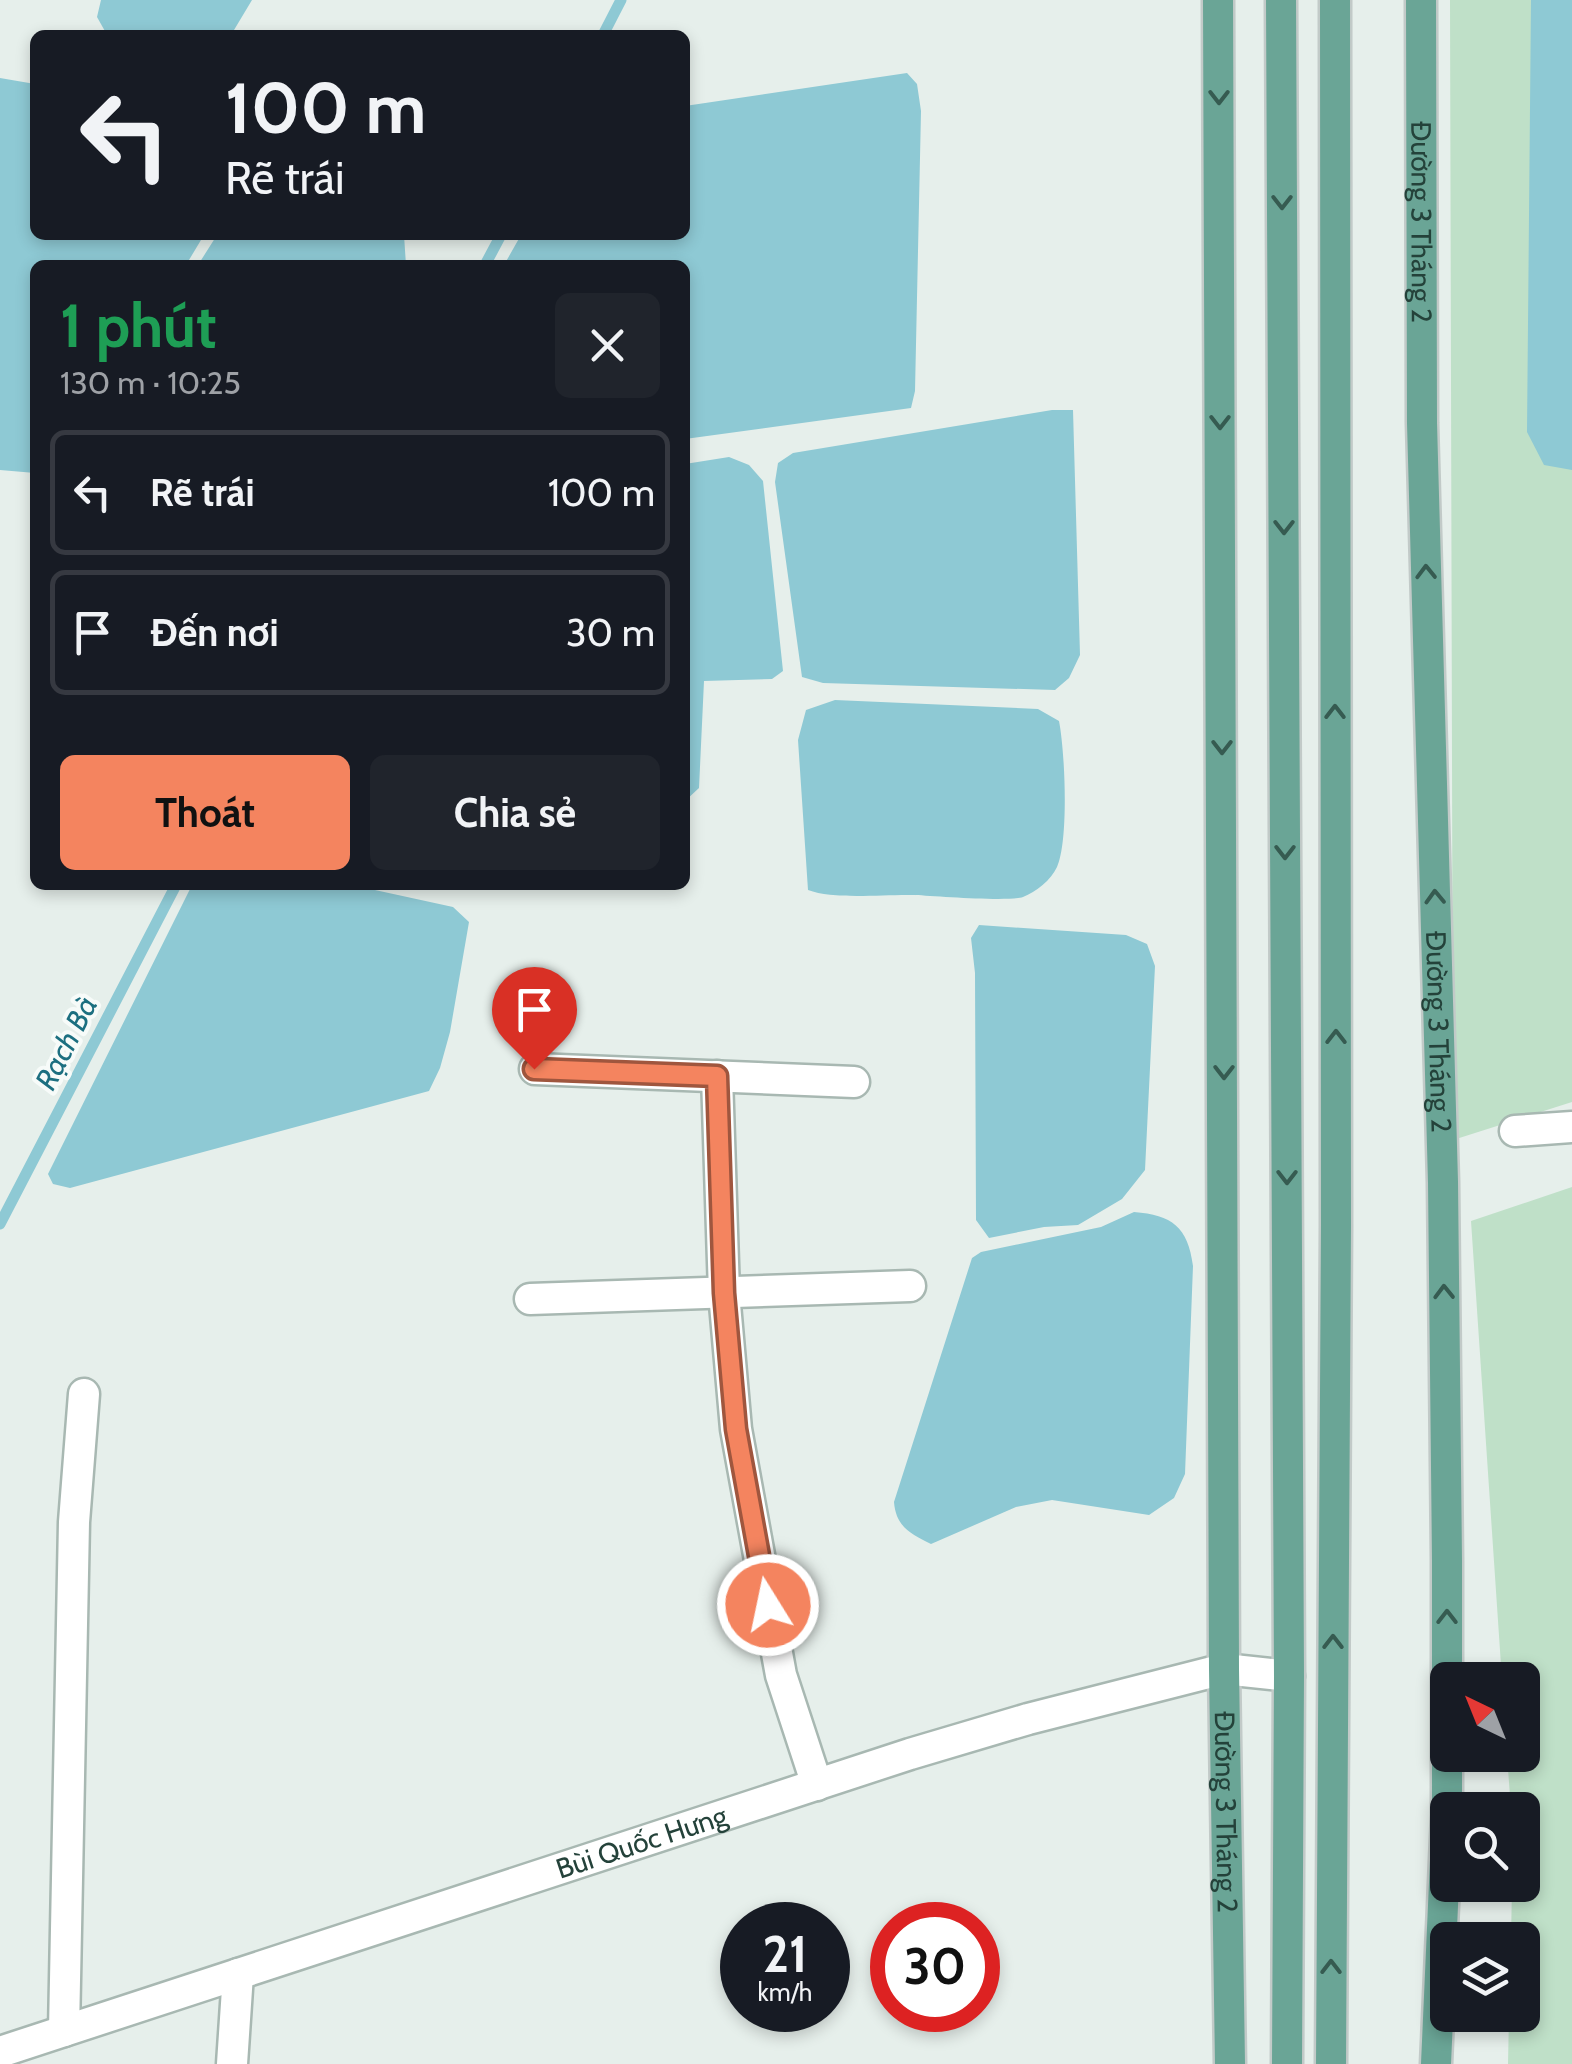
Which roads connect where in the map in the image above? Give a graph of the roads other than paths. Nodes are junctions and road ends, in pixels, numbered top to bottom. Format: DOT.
graph roads {
  1 [pos="1218,0"];
  2 [pos="1281,0"];
  3 [pos="1335,0"];
  4 [pos="1421,0"];
  5 [pos="534,1069"];
  6 [pos="717,1076"];
  7 [pos="854,1082"];
  8 [pos="1572,1127"];
  9 [pos="1515,1131"];
  10 [pos="910,1286"];
  11 [pos="724,1293"];
  12 [pos="530,1299"];
  13 [pos="84,1394"];
  14 [pos="1224,1670"];
  15 [pos="1288,1676"];
  16 [pos="817,1785"];
  17 [pos="238,1974"];
  18 [pos="64,2031"];
  19 [pos="0,2052"];
  20 [pos="29,2053"];
  21 [pos="232,2064"];
  22 [pos="1230,2064"];
  23 [pos="1287,2064"];
  24 [pos="1330,2064"];
  25 [pos="1436,2064"];
  1 -- 14 [label="main road, Đường 3 Tháng 2, one-way"];
  2 -- 15 [label="main road, one-way"];
  24 -- 3 [label="main road, one-way"];
  25 -- 4 [label="main road, Đường 3 Tháng 2, one-way"];
  5 -- 6 [label="street"];
  6 -- 7 [label="street"];
  6 -- 11 [label="street"];
  8 -- 9 [label="street"];
  10 -- 11 [label="street"];
  11 -- 12 [label="street"];
  11 -- 16 [label="street"];
  13 -- 18 [label="street"];
  14 -- 15 [label="street, Bùi Quốc Hưng"];
  14 -- 16 [label="street, Bùi Quốc Hưng"];
  14 -- 22 [label="main road, Đường 3 Tháng 2"];
  15 -- 23 [label="main road"];
  16 -- 17 [label="street, Bùi Quốc Hưng"];
  17 -- 18 [label="street, Bùi Quốc Hưng"];
  17 -- 21 [label="street"];
  18 -- 20 [label="street, Bùi Quốc Hưng"];
  19 -- 20 [label="street, Bùi Quốc Hưng"];
}
